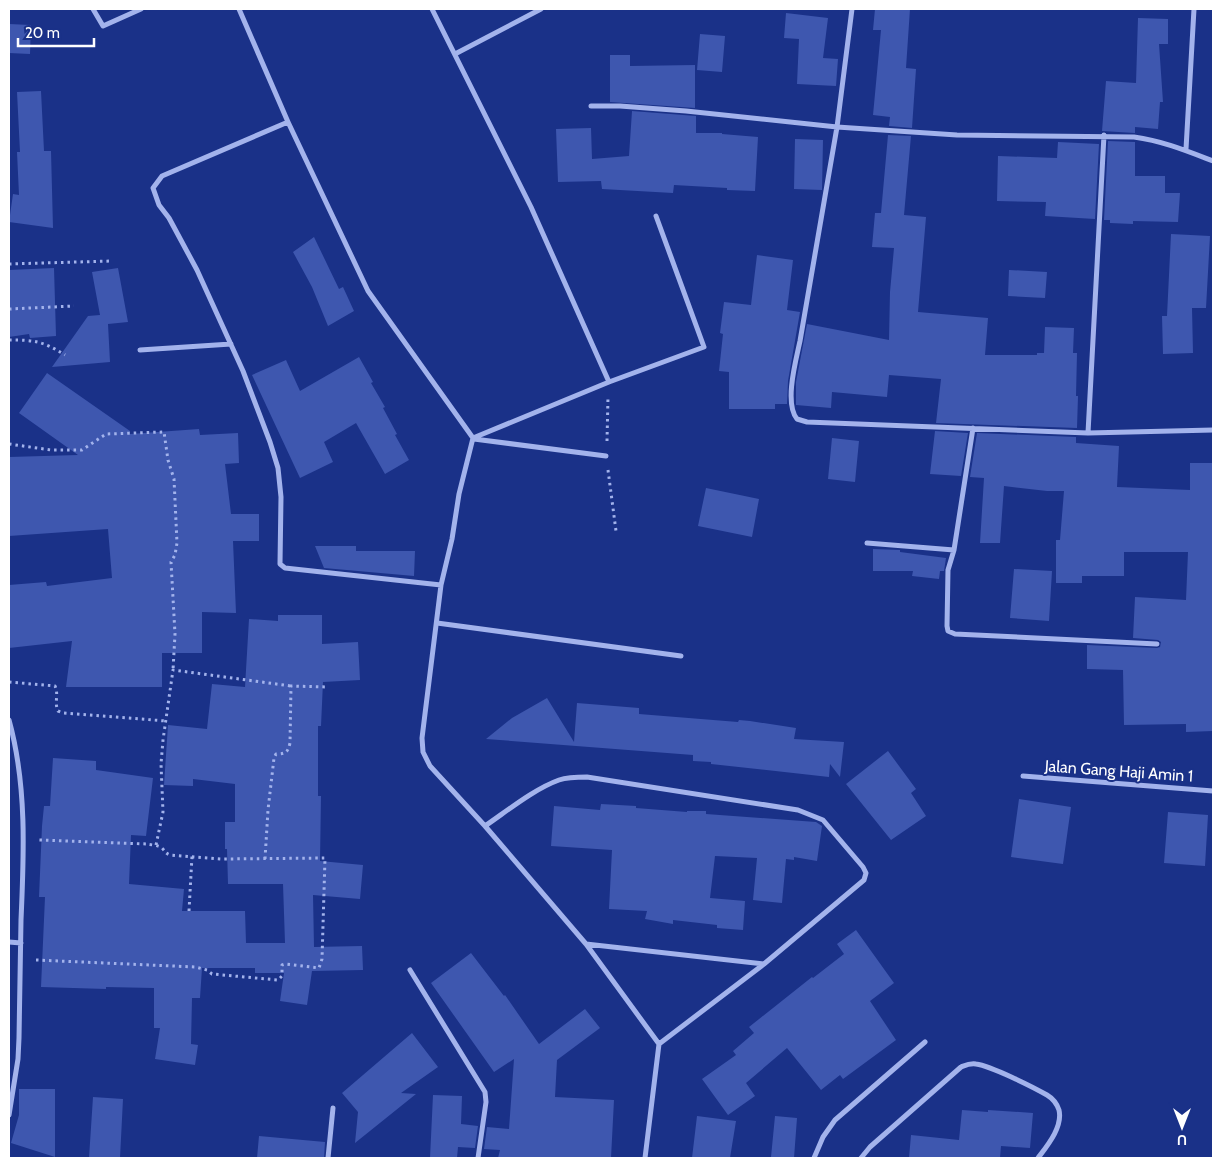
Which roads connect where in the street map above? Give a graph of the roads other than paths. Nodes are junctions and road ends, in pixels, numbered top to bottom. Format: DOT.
graph roads {
  1 [pos="94,9"];
  2 [pos="141,9"];
  3 [pos="239,9"];
  4 [pos="432,9"];
  5 [pos="541,9"];
  6 [pos="852,9"];
  7 [pos="1194,9"];
  8 [pos="455,54"];
  9 [pos="591,106"];
  10 [pos="288,122"];
  11 [pos="837,127"];
  12 [pos="1104,135"];
  13 [pos="1186,149"];
  14 [pos="1213,161"];
  15 [pos="656,216"];
  16 [pos="231,344"];
  17 [pos="140,350"];
  18 [pos="609,382"];
  19 [pos="973,428"];
  20 [pos="1213,430"];
  21 [pos="1088,432"];
  22 [pos="474,438"];
  23 [pos="606,456"];
  24 [pos="866,543"];
  25 [pos="954,550"];
  26 [pos="441,585"];
  27 [pos="438,624"];
  28 [pos="1157,644"];
  29 [pos="681,656"];
  30 [pos="9,720"];
  31 [pos="1023,776"];
  32 [pos="1213,791"];
  33 [pos="485,826"];
  34 [pos="9,942"];
  35 [pos="21,943"];
  36 [pos="586,944"];
  37 [pos="764,964"];
  38 [pos="410,970"];
  39 [pos="925,1042"];
  40 [pos="659,1044"];
  41 [pos="333,1108"];
  42 [pos="9,1115"];
  43 [pos="328,1158"];
  44 [pos="478,1158"];
  45 [pos="645,1158"];
  46 [pos="814,1158"];
  47 [pos="861,1158"];
  48 [pos="1038,1158"];
  1 -- 2 [label="street"];
  3 -- 10 [label="street"];
  4 -- 8 [label="street"];
  5 -- 8 [label="street"];
  6 -- 11 [label="street"];
  7 -- 13 [label="street"];
  8 -- 18 [label="street"];
  9 -- 11 [label="street"];
  10 -- 16 [label="street"];
  10 -- 22 [label="street"];
  11 -- 12 [label="street"];
  11 -- 19 [label="street"];
  12 -- 13 [label="street"];
  12 -- 21 [label="street"];
  13 -- 14 [label="street"];
  15 -- 18 [label="street"];
  16 -- 17 [label="street"];
  16 -- 26 [label="street"];
  18 -- 22 [label="street"];
  19 -- 21 [label="street"];
  19 -- 25 [label="street"];
  20 -- 21 [label="street"];
  22 -- 23 [label="street"];
  22 -- 26 [label="street"];
  24 -- 25 [label="street"];
  25 -- 28 [label="street"];
  26 -- 27 [label="street"];
  27 -- 29 [label="street"];
  27 -- 33 [label="street"];
  30 -- 35 [label="street"];
  31 -- 32 [label="street, Jalan Gang Haji Amin 1"];
  33 -- 36 [label="street"];
  33 -- 37 [label="street"];
  34 -- 35 [label="street"];
  35 -- 42 [label="street"];
  36 -- 37 [label="street"];
  36 -- 40 [label="street"];
  37 -- 40 [label="street"];
  38 -- 44 [label="street"];
  39 -- 46 [label="street"];
  40 -- 45 [label="street"];
  41 -- 43 [label="street"];
  47 -- 48 [label="street"];
}
